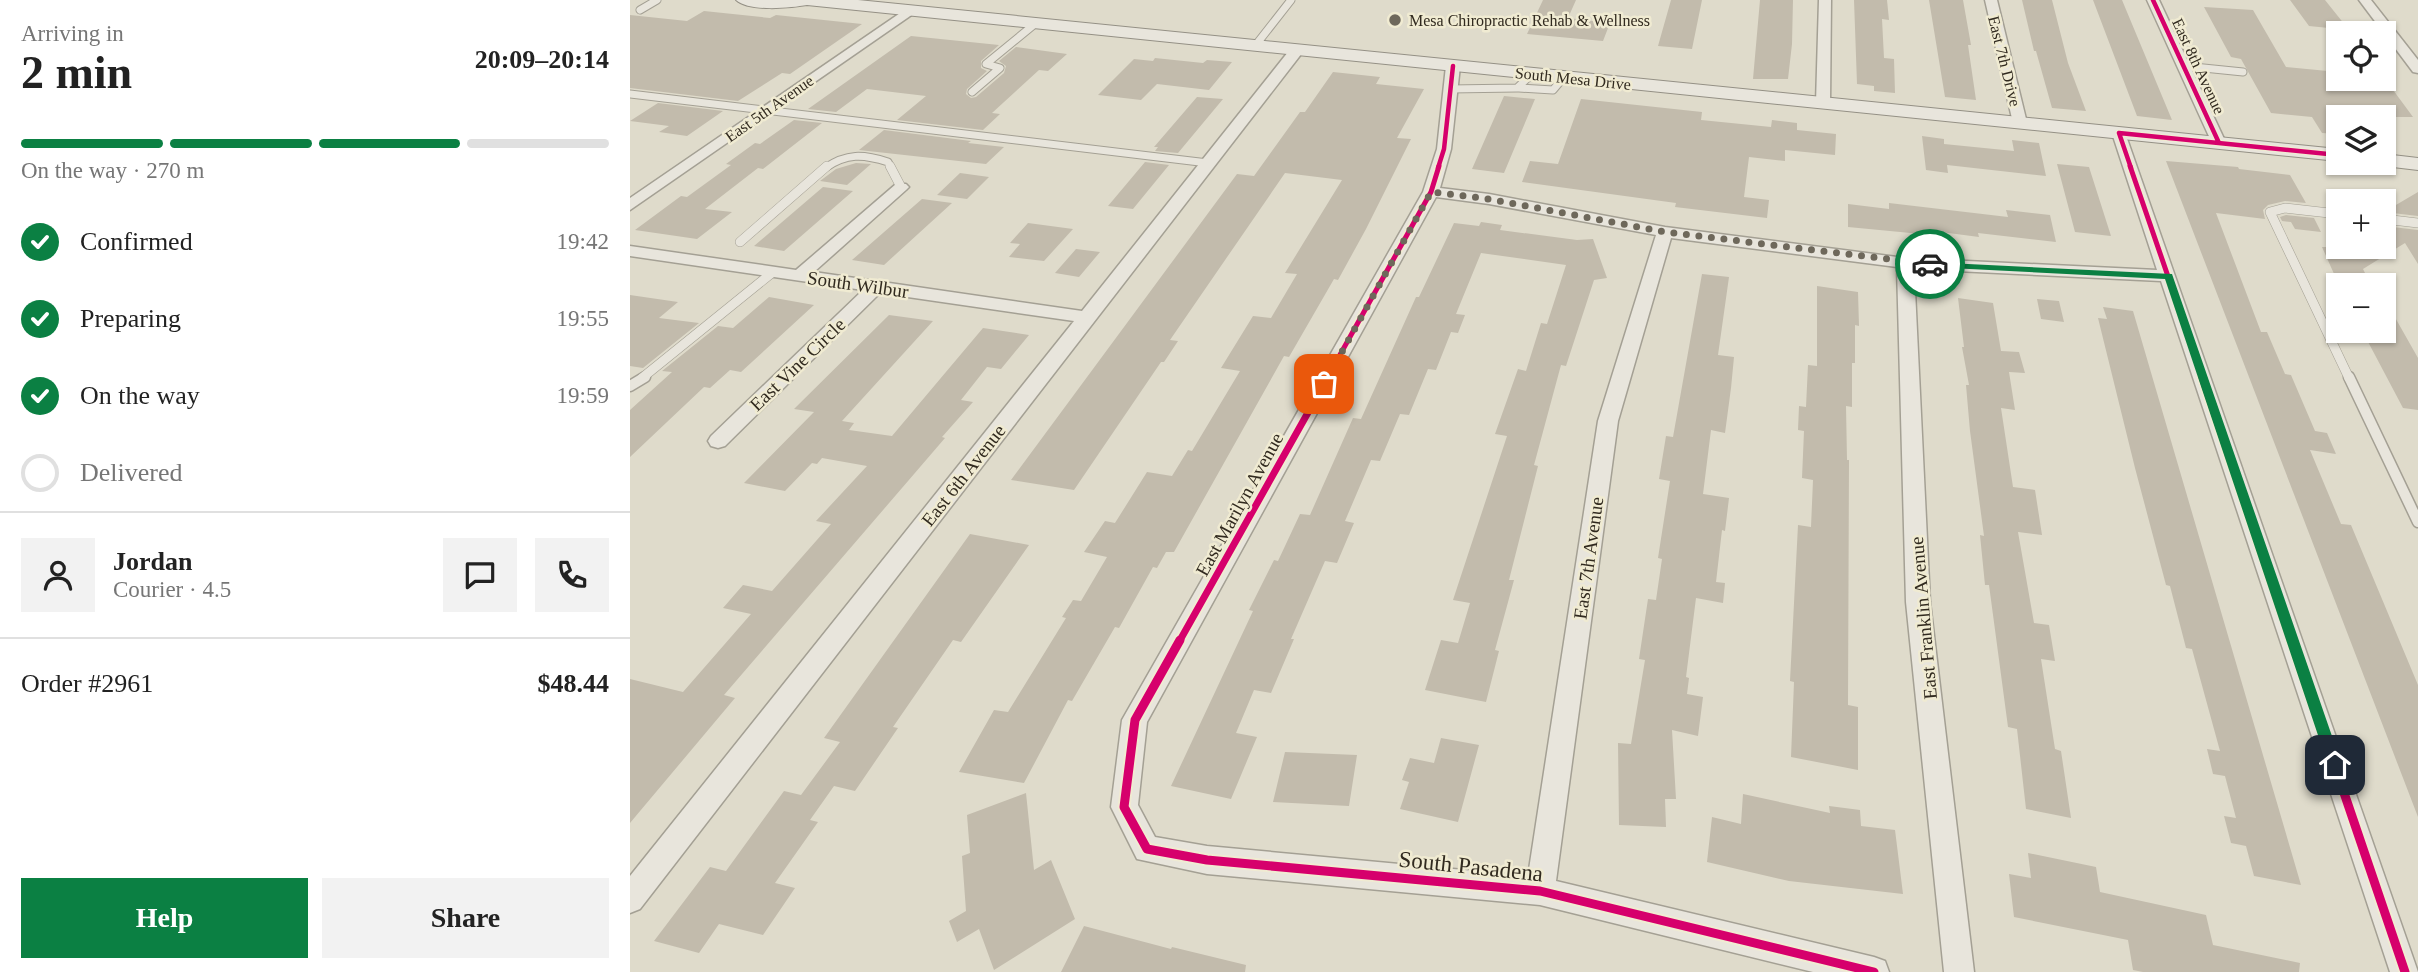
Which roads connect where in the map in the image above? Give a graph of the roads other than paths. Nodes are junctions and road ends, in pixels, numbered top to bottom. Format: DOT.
graph roads {
  1 [pos="657,0"];
  2 [pos="745,0"];
  3 [pos="807,0"];
  4 [pos="1291,0"];
  5 [pos="1825,0"];
  6 [pos="1991,0"];
  7 [pos="2153,0"];
  8 [pos="2365,0"];
  9 [pos="640,10"];
  10 [pos="909,10"];
  11 [pos="1036,23"];
  12 [pos="1255,46"];
  13 [pos="1297,50"];
  14 [pos="1453,66"];
  15 [pos="2184,66"];
  16 [pos="2418,69"];
  17 [pos="2244,72"];
  18 [pos="1526,81"];
  19 [pos="1450,89"];
  20 [pos="972,92"];
  21 [pos="630,94"];
  22 [pos="1823,103"];
  23 [pos="766,111"];
  24 [pos="2020,123"];
  25 [pos="2119,133"];
  26 [pos="2219,143"];
  27 [pos="2326,154"];
  28 [pos="2396,161"];
  29 [pos="1208,163"];
  30 [pos="2418,164"];
  31 [pos="901,187"];
  32 [pos="1431,192"];
  33 [pos="630,205"];
  34 [pos="2326,213"];
  35 [pos="2396,220"];
  36 [pos="2418,223"];
  37 [pos="1665,232"];
  38 [pos="740,242"];
  39 [pos="630,251"];
  40 [pos="1905,263"];
  41 [pos="773,272"];
  42 [pos="799,276"];
  43 [pos="2168,276"];
  44 [pos="876,287"];
  45 [pos="1087,317"];
  46 [pos="630,386"];
  47 [pos="718,441"];
  48 [pos="2418,522"];
  49 [pos="1124,807"];
  50 [pos="1540,891"];
  51 [pos="630,899"];
  52 [pos="1874,972"];
  53 [pos="1959,972"];
  54 [pos="2405,972"];
  1 -- 9 [label="lane"];
  2 -- 3 [label="main road, South Mesa Drive"];
  3 -- 10 [label="main road, South Mesa Drive"];
  4 -- 12 [label="lane"];
  5 -- 22 [label="street"];
  6 -- 24 [label="street, East 7th Drive"];
  7 -- 15 [label="street, East 8th Avenue"];
  8 -- 16 [label="street"];
  10 -- 11 [label="main road, South Mesa Drive"];
  10 -- 23 [label="street, East 5th Avenue"];
  11 -- 12 [label="main road, South Mesa Drive"];
  11 -- 20 [label="lane"];
  12 -- 13 [label="main road, South Mesa Drive"];
  13 -- 14 [label="main road, South Mesa Drive"];
  13 -- 29 [label="street, East 6th Avenue"];
  14 -- 18 [label="main road, South Mesa Drive"];
  14 -- 19 [label="street, East Marilyn Avenue"];
  15 -- 17 [label="lane"];
  15 -- 26 [label="street, East 8th Avenue"];
  18 -- 19 [label="lane"];
  18 -- 22 [label="main road, South Mesa Drive"];
  19 -- 32 [label="street, East Marilyn Avenue"];
  21 -- 23 [label="lane"];
  22 -- 24 [label="main road, South Mesa Drive"];
  23 -- 29 [label="lane"];
  23 -- 33 [label="street, East 5th Avenue"];
  24 -- 25 [label="main road, South Mesa Drive"];
  25 -- 26 [label="main road, South Mesa Drive"];
  25 -- 43 [label="street"];
  26 -- 27 [label="main road, South Mesa Drive"];
  28 -- 30 [label="main road"];
  29 -- 45 [label="street, East 6th Avenue"];
  31 -- 38 [label="lane"];
  31 -- 42 [label="street"];
  32 -- 37 [label="street"];
  32 -- 49 [label="street, East Marilyn Avenue"];
  34 -- 48 [label="lane"];
  35 -- 36 [label="lane"];
  37 -- 40 [label="street"];
  37 -- 50 [label="street, East 7th Avenue"];
  39 -- 41 [label="street, South Wilbur"];
  40 -- 43 [label="street"];
  40 -- 53 [label="street, East Franklin Avenue"];
  41 -- 42 [label="street, South Wilbur"];
  41 -- 46 [label="lane"];
  42 -- 44 [label="street, South Wilbur"];
  43 -- 54 [label="street"];
  44 -- 45 [label="street, South Wilbur"];
  44 -- 47 [label="street, East Vine Circle"];
  45 -- 51 [label="street, East 6th Avenue"];
  49 -- 50 [label="street, South Pasadena"];
  50 -- 52 [label="street, South Pasadena"];
}
